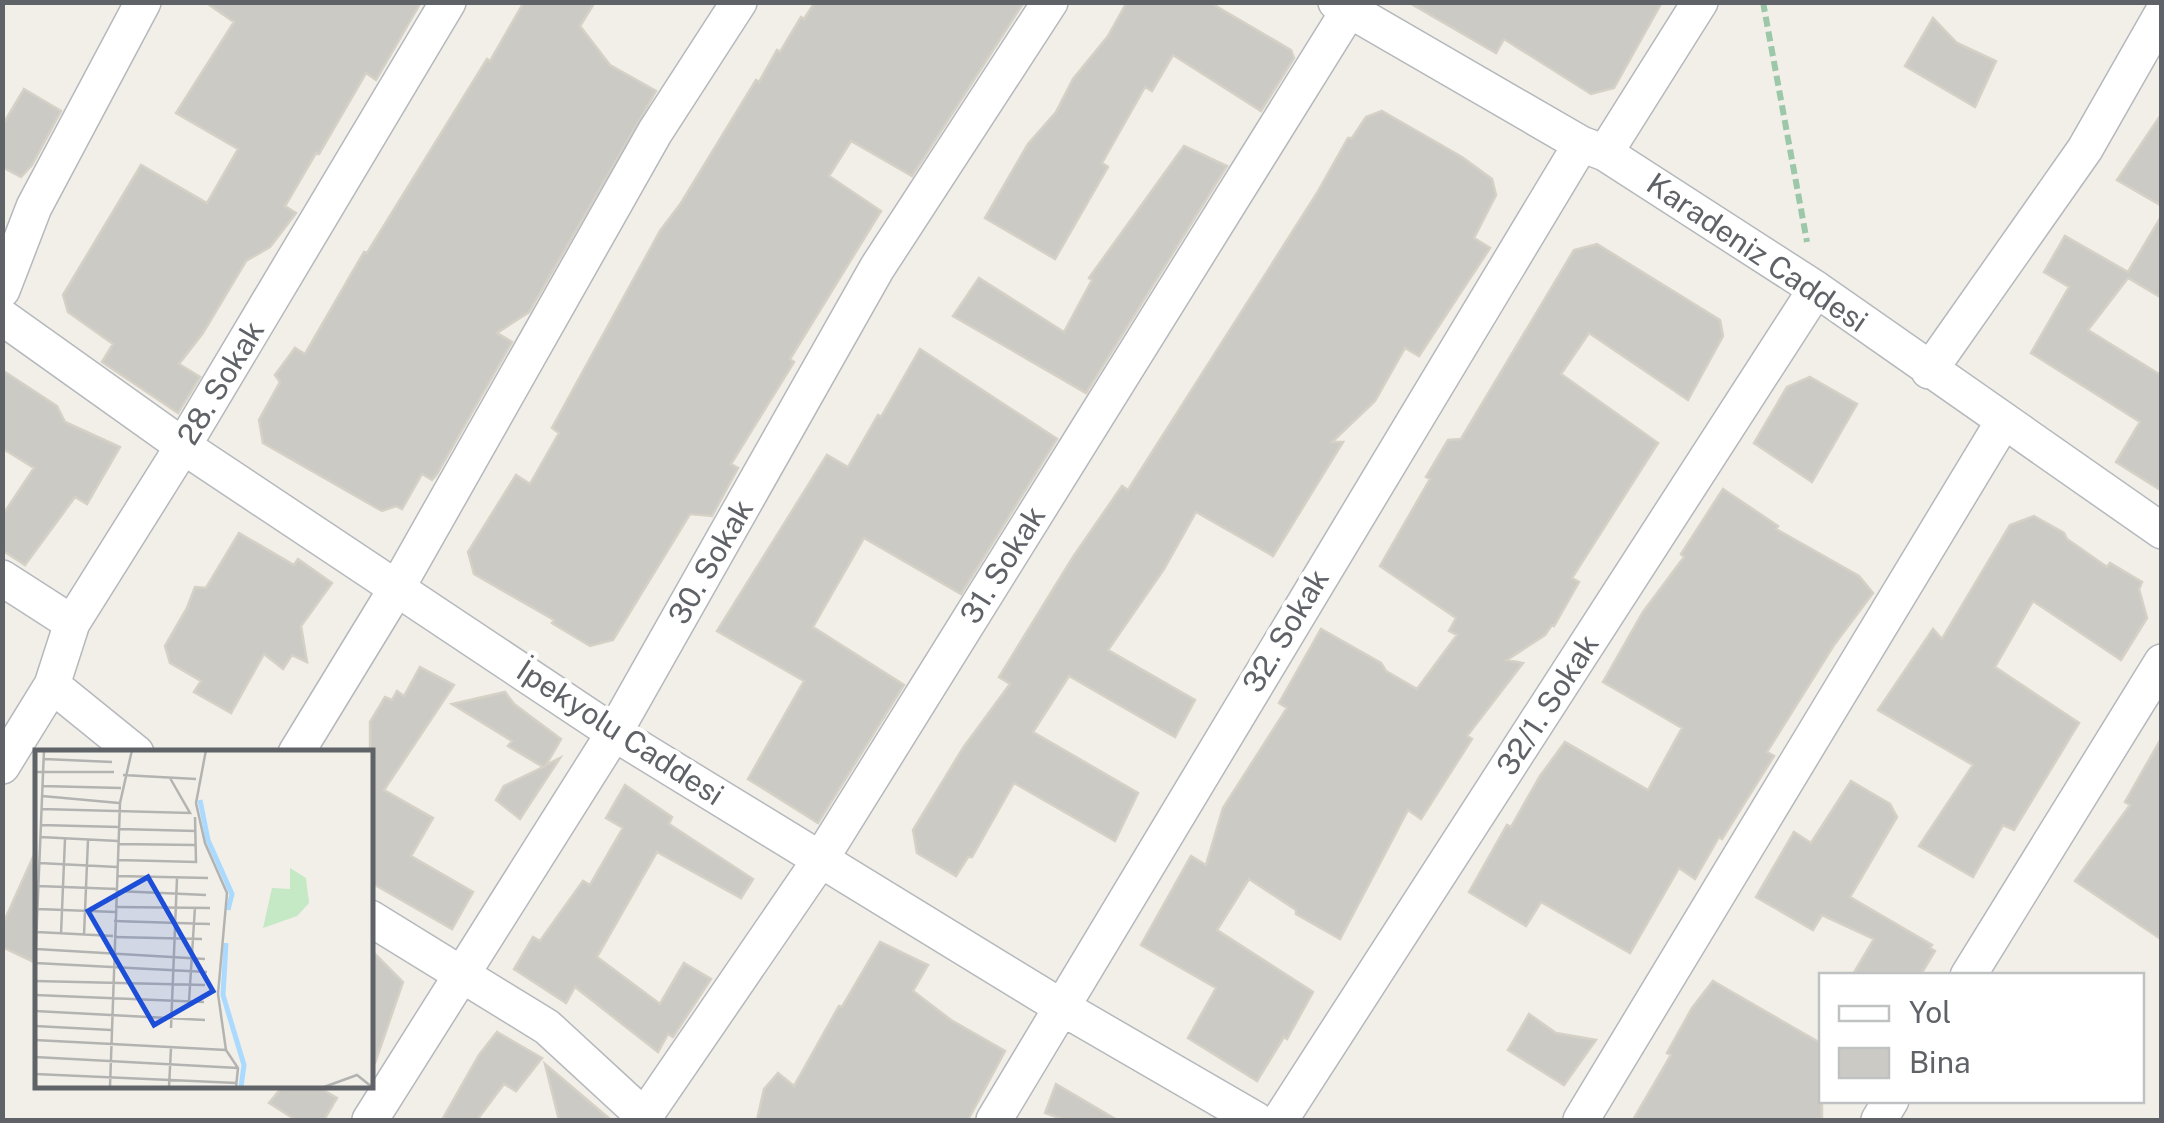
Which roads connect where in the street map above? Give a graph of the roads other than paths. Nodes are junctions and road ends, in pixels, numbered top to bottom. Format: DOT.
graph roads {
  1 [pos="143,2"];
  2 [pos="448,2"];
  3 [pos="739,2"];
  4 [pos="1050,2"];
  5 [pos="1700,2"];
  6 [pos="1346,5"];
  7 [pos="2162,14"];
  8 [pos="1593,148"];
  9 [pos="1816,289"];
  10 [pos="2,290"];
  11 [pos="2,317"];
  12 [pos="1929,371"];
  13 [pos="2004,422"];
  14 [pos="184,446"];
  15 [pos="2162,531"];
  16 [pos="2,578"];
  17 [pos="398,586"];
  18 [pos="72,623"];
  19 [pos="2162,662"];
  20 [pos="52,685"];
  21 [pos="614,732"];
  22 [pos="132,750"];
  23 [pos="298,750"];
  24 [pos="2,766"];
  25 [pos="820,860"];
  26 [pos="372,919"];
  27 [pos="1970,973"];
  28 [pos="463,974"];
  29 [pos="1063,1008"];
  30 [pos="370,1120"];
  31 [pos="645,1120"];
  32 [pos="994,1120"];
  33 [pos="1256,1120"];
  34 [pos="1280,1120"];
  35 [pos="1581,1120"];
  1 -- 10 [label="street"];
  2 -- 14 [label="street, 28. Sokak"];
  3 -- 17 [label="street"];
  4 -- 21 [label="street, 30. Sokak"];
  5 -- 8 [label="street, 32. Sokak"];
  6 -- 8 [label="street, Karadeniz Caddesi"];
  6 -- 25 [label="street, 31. Sokak"];
  7 -- 12 [label="street"];
  8 -- 9 [label="street, Karadeniz Caddesi"];
  8 -- 29 [label="street, 32. Sokak"];
  9 -- 12 [label="street, Karadeniz Caddesi"];
  9 -- 34 [label="street, 32/1. Sokak"];
  11 -- 14 [label="street, İpekyolu Caddesi"];
  12 -- 13 [label="street, Karadeniz Caddesi"];
  13 -- 15 [label="street, Karadeniz Caddesi"];
  13 -- 35 [label="street"];
  14 -- 17 [label="street, İpekyolu Caddesi"];
  14 -- 18 [label="street, 28. Sokak"];
  16 -- 18 [label="street"];
  17 -- 21 [label="street, İpekyolu Caddesi"];
  17 -- 23 [label="street"];
  18 -- 20 [label="street, 28. Sokak"];
  19 -- 27 [label="street"];
  20 -- 22 [label="street"];
  20 -- 24 [label="street, 28. Sokak"];
  21 -- 25 [label="street, İpekyolu Caddesi"];
  21 -- 28 [label="street, 30. Sokak"];
  25 -- 29 [label="street, İpekyolu Caddesi"];
  25 -- 31 [label="street, 31. Sokak"];
  26 -- 28 [label="street"];
  28 -- 30 [label="street, 30. Sokak"];
  28 -- 31 [label="street"];
  29 -- 32 [label="street, 32. Sokak"];
  29 -- 33 [label="street, İpekyolu Caddesi"];
}
